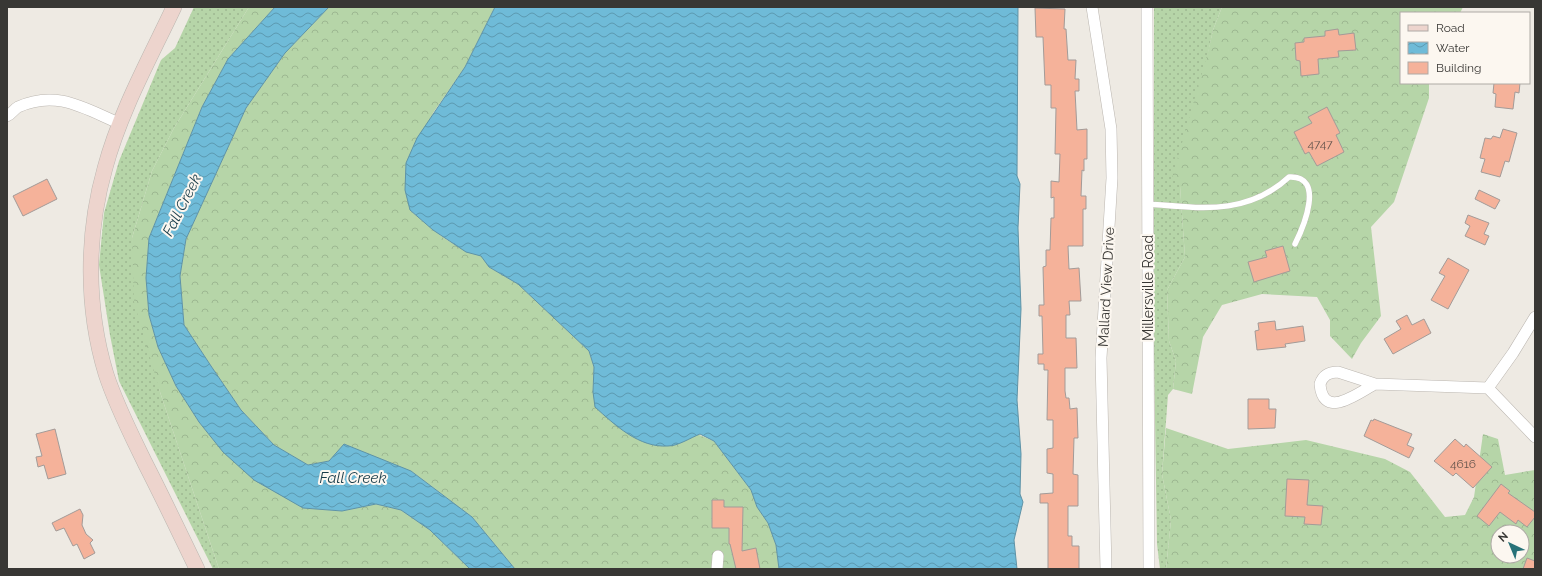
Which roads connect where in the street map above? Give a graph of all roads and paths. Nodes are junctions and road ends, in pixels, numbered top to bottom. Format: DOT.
graph roads {
  1 [pos="174,7"];
  2 [pos="1092,7"];
  3 [pos="1147,7"];
  4 [pos="12,105"];
  5 [pos="7,116"];
  6 [pos="121,124"];
  7 [pos="1148,204"];
  8 [pos="1295,244"];
  9 [pos="1535,317"];
  10 [pos="1375,384"];
  11 [pos="1488,388"];
  12 [pos="1535,437"];
  13 [pos="718,556"];
  14 [pos="197,569"];
  15 [pos="718,569"];
  16 [pos="1106,569"];
  17 [pos="1149,569"];
  1 -- 6 [label="main road"];
  2 -- 16 [label="street, Mallard View Drive"];
  3 -- 7 [label="street, Millersville Road"];
  4 -- 5 [label="street"];
  4 -- 6 [label="street"];
  6 -- 14 [label="main road"];
  7 -- 8 [label="lane"];
  7 -- 17 [label="street, Millersville Road"];
  9 -- 11 [label="street"];
  10 -- 11 [label="street"];
  11 -- 12 [label="street"];
  13 -- 15 [label="street"];
}
